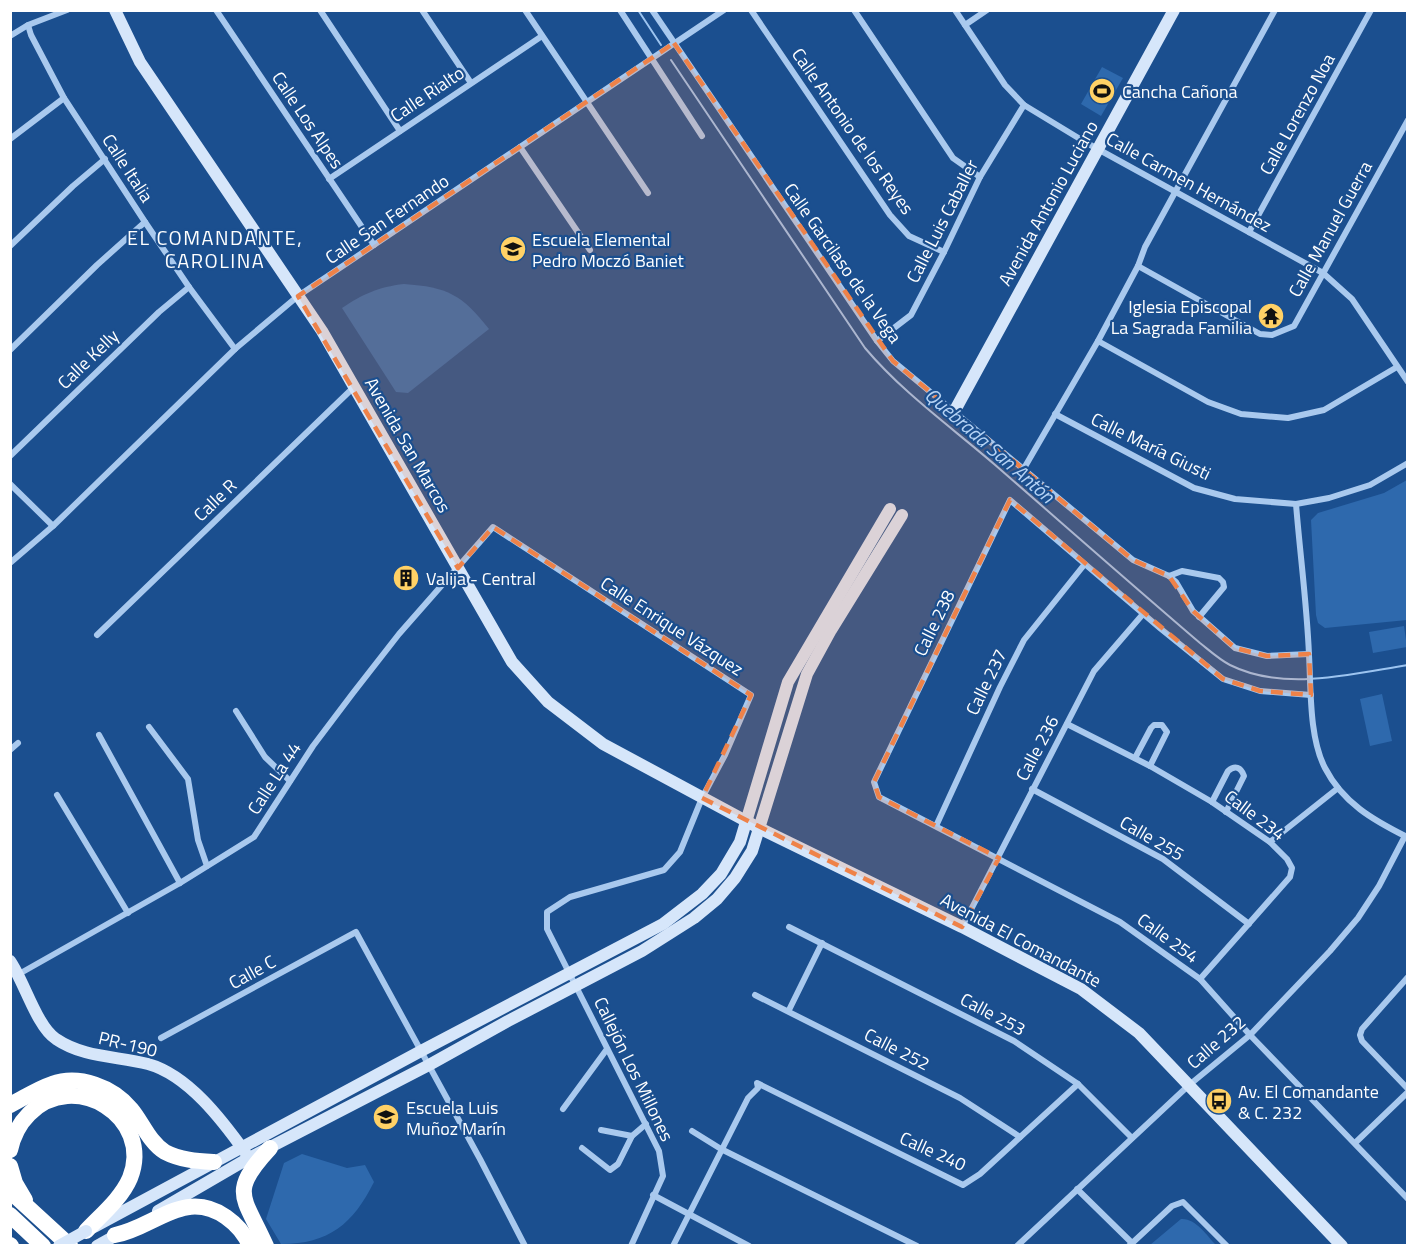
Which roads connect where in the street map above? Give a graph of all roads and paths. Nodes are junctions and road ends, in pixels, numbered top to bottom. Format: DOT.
graph roads {
  1 [pos="67,10"];
  2 [pos="115,10"];
  3 [pos="216,10"];
  4 [pos="320,10"];
  5 [pos="422,10"];
  6 [pos="525,10"];
  7 [pos="620,10"];
  8 [pos="652,10"];
  9 [pos="723,10"];
  10 [pos="751,10"];
  11 [pos="854,10"];
  12 [pos="956,10"];
  13 [pos="987,10"];
  14 [pos="1174,10"];
  15 [pos="1275,10"];
  16 [pos="1371,10"];
  17 [pos="28,25"];
  18 [pos="965,25"];
  19 [pos="10,36"];
  20 [pos="542,36"];
  21 [pos="674,43"];
  22 [pos="652,58"];
  23 [pos="471,83"];
  24 [pos="64,98"];
  25 [pos="587,103"];
  26 [pos="1024,105"];
  27 [pos="1407,120"];
  28 [pos="400,131"];
  29 [pos="702,136"];
  30 [pos="10,139"];
  31 [pos="520,147"];
  32 [pos="1098,149"];
  33 [pos="105,159"];
  34 [pos="980,177"];
  35 [pos="329,178"];
  36 [pos="1175,192"];
  37 [pos="648,193"];
  38 [pos="145,222"];
  39 [pos="1249,232"];
  40 [pos="10,246"];
  41 [pos="374,246"];
  42 [pos="590,250"];
  43 [pos="944,252"];
  44 [pos="1138,266"];
  45 [pos="1323,273"];
  46 [pos="189,287"];
  47 [pos="298,296"];
  48 [pos="877,341"];
  49 [pos="1098,341"];
  50 [pos="235,349"];
  51 [pos="10,350"];
  52 [pos="1398,367"];
  53 [pos="1407,382"];
  54 [pos="354,386"];
  55 [pos="954,412"];
  56 [pos="1055,414"];
  57 [pos="10,456"];
  58 [pos="1407,463"];
  59 [pos="1023,470"];
  60 [pos="10,484"];
  61 [pos="1296,504"];
  62 [pos="890,509"];
  63 [pos="902,515"];
  64 [pos="53,526"];
  65 [pos="493,527"];
  66 [pos="10,563"];
  67 [pos="1084,564"];
  68 [pos="458,568"];
  69 [pos="1169,576"];
  70 [pos="1143,614"];
  71 [pos="1199,617"];
  72 [pos="98,634"];
  73 [pos="1309,654"];
  74 [pos="1311,692"];
  75 [pos="236,711"];
  76 [pos="1067,724"];
  77 [pos="149,727"];
  78 [pos="99,735"];
  79 [pos="18,743"];
  80 [pos="10,750"];
  81 [pos="1135,758"];
  82 [pos="882,766"];
  83 [pos="1150,766"];
  84 [pos="290,781"];
  85 [pos="1338,788"];
  86 [pos="1032,789"];
  87 [pos="57,795"];
  88 [pos="702,798"];
  89 [pos="1212,802"];
  90 [pos="1226,812"];
  91 [pos="746,821"];
  92 [pos="936,826"];
  93 [pos="759,828"];
  94 [pos="1406,837"];
  95 [pos="1270,842"];
  96 [pos="999,858"];
  97 [pos="207,866"];
  98 [pos="180,883"];
  99 [pos="128,913"];
  100 [pos="1249,924"];
  101 [pos="789,927"];
  102 [pos="962,927"];
  103 [pos="822,944"];
  104 [pos="10,961"];
  105 [pos="568,973"];
  106 [pos="20,974"];
  107 [pos="1407,977"];
  108 [pos="1200,980"];
  109 [pos="577,986"];
  110 [pos="755,995"];
  111 [pos="789,1010"];
  112 [pos="1250,1035"];
  113 [pos="161,1038"];
  114 [pos="607,1049"];
  115 [pos="421,1051"];
  116 [pos="432,1069"];
  117 [pos="1078,1084"];
  118 [pos="1188,1086"];
  119 [pos="1407,1091"];
  120 [pos="10,1105"];
  121 [pos="563,1109"];
  122 [pos="645,1124"];
  123 [pos="601,1130"];
  124 [pos="692,1131"];
  125 [pos="632,1136"];
  126 [pos="1020,1137"];
  127 [pos="1132,1138"];
  128 [pos="1355,1143"];
  129 [pos="241,1147"];
  130 [pos="270,1148"];
  131 [pos="582,1148"];
  132 [pos="721,1149"];
  133 [pos="10,1150"];
  134 [pos="249,1158"];
  135 [pos="214,1162"];
  136 [pos="10,1166"];
  137 [pos="1077,1189"];
  138 [pos="10,1191"];
  139 [pos="653,1195"];
  140 [pos="1407,1198"];
  141 [pos="30,1209"];
  142 [pos="10,1215"];
  143 [pos="688,1215"];
  144 [pos="86,1231"];
  145 [pos="115,1236"];
  146 [pos="1130,1244"];
  147 [pos="43,1245"];
  148 [pos="59,1245"];
  149 [pos="70,1245"];
  150 [pos="97,1245"];
  151 [pos="250,1245"];
  152 [pos="266,1245"];
  153 [pos="525,1245"];
  154 [pos="631,1245"];
  155 [pos="673,1245"];
  156 [pos="749,1245"];
  157 [pos="916,1245"];
  158 [pos="1017,1245"];
  159 [pos="1227,1245"];
  160 [pos="1342,1245"];
  1 -- 17 [label="street"];
  2 -- 47 [label="street, Avenida San Marcos"];
  3 -- 35 [label="street, Calle Los Alpes"];
  4 -- 28 [label="street"];
  5 -- 23 [label="street"];
  6 -- 20 [label="street"];
  7 -- 22 [label="street"];
  8 -- 21 [label="street, Calle Garcilaso de la Vega"];
  9 -- 21 [label="street, Calle San Fernando"];
  10 -- 43 [label="street, Calle Antonio de los Reyes"];
  11 -- 34 [label="street"];
  12 -- 18 [label="street, Calle Carmen Hernández"];
  13 -- 18 [label="street"];
  14 -- 32 [label="street, Avenida Antonio Luciano"];
  15 -- 36 [label="street"];
  16 -- 39 [label="street, Calle Lorenzo Noa"];
  17 -- 19 [label="street"];
  17 -- 24 [label="street, Calle Italia"];
  18 -- 26 [label="street, Calle Carmen Hernández"];
  20 -- 23 [label="street, Calle Rialto"];
  20 -- 25 [label="street"];
  21 -- 22 [label="street, Calle San Fernando"];
  21 -- 48 [label="street, Calle Garcilaso de la Vega"];
  22 -- 25 [label="street, Calle San Fernando"];
  22 -- 29 [label="street"];
  23 -- 28 [label="street, Calle Rialto"];
  24 -- 30 [label="street"];
  24 -- 33 [label="street, Calle Italia"];
  25 -- 31 [label="street, Calle San Fernando"];
  25 -- 37 [label="street"];
  26 -- 32 [label="street, Calle Carmen Hernández"];
  26 -- 34 [label="street, Calle Luis Caballer"];
  27 -- 45 [label="street, Calle Manuel Guerra"];
  28 -- 35 [label="street, Calle Rialto"];
  31 -- 41 [label="street, Calle San Fernando"];
  31 -- 42 [label="street"];
  32 -- 36 [label="street, Calle Carmen Hernández"];
  32 -- 55 [label="street, Avenida Antonio Luciano"];
  33 -- 38 [label="street, Calle Italia"];
  33 -- 40 [label="street"];
  34 -- 43 [label="street, Calle Luis Caballer"];
  35 -- 41 [label="street, Calle Los Alpes"];
  36 -- 39 [label="street, Calle Carmen Hernández"];
  36 -- 44 [label="street"];
  38 -- 46 [label="street, Calle Italia"];
  38 -- 51 [label="street"];
  39 -- 45 [label="street, Calle Carmen Hernández"];
  41 -- 47 [label="street, Calle San Fernando"];
  43 -- 48 [label="street, Calle Luis Caballer"];
  44 -- 45 [label="street, Calle Manuel Guerra"];
  44 -- 49 [label="street"];
  45 -- 52 [label="street, Calle Carmen Hernández"];
  46 -- 50 [label="street, Calle Italia"];
  46 -- 57 [label="street, Calle Kelly"];
  47 -- 50 [label="street, Calle San Fernando"];
  47 -- 54 [label="street, Avenida San Marcos"];
  48 -- 55 [label="street, Calle Garcilaso de la Vega"];
  49 -- 52 [label="street"];
  49 -- 56 [label="street"];
  50 -- 64 [label="street, Calle San Fernando"];
  52 -- 53 [label="street, Calle Carmen Hernández"];
  54 -- 68 [label="street, Avenida San Marcos"];
  54 -- 72 [label="street, Calle R"];
  55 -- 59 [label="street, Calle Garcilaso de la Vega"];
  56 -- 59 [label="street"];
  56 -- 61 [label="street, Calle María Giusti"];
  58 -- 61 [label="street, Calle María Giusti"];
  59 -- 69 [label="street, Calle Garcilaso de la Vega"];
  60 -- 64 [label="street"];
  61 -- 73 [label="street"];
  62 -- 63 [label="street"];
  62 -- 91 [label="street"];
  63 -- 93 [label="street"];
  64 -- 66 [label="street, Calle San Fernando"];
  65 -- 68 [label="street, Calle La 44"];
  65 -- 88 [label="street, Calle Enrique Vázquez"];
  67 -- 70 [label="street"];
  67 -- 82 [label="street, Calle 238"];
  67 -- 92 [label="street, Calle 237"];
  68 -- 84 [label="street, Calle La 44"];
  68 -- 88 [label="street, Avenida San Marcos"];
  69 -- 71 [label="street, Calle Garcilaso de la Vega"];
  69 -- 71 [label="street, Calle Garcilaso de la Vega"];
  70 -- 74 [label="street"];
  70 -- 76 [label="street, Calle 236"];
  71 -- 73 [label="street, Calle Garcilaso de la Vega"];
  73 -- 74 [label="street"];
  74 -- 85 [label="street"];
  75 -- 84 [label="street"];
  76 -- 81 [label="street, Calle 234"];
  76 -- 86 [label="street, Calle 236"];
  77 -- 97 [label="street"];
  78 -- 98 [label="street"];
  79 -- 80 [label="street"];
  81 -- 83 [label="street, Calle 234"];
  81 -- 83 [label="street"];
  82 -- 92 [label="street, Calle 254"];
  83 -- 89 [label="street, Calle 234"];
  84 -- 97 [label="street, Calle La 44"];
  85 -- 94 [label="street"];
  85 -- 95 [label="street"];
  86 -- 96 [label="street, Calle 236"];
  86 -- 100 [label="street, Calle 255"];
  87 -- 99 [label="street"];
  88 -- 91 [label="street, Avenida San Marcos"];
  88 -- 105 [label="street, Calle Enrique Vázquez"];
  89 -- 90 [label="street, Calle 234"];
  89 -- 90 [label="street"];
  90 -- 95 [label="street, Calle 234"];
  91 -- 93 [label="street, Avenida El Comandante"];
  91 -- 105 [label="street"];
  92 -- 96 [label="street, Calle 254"];
  93 -- 102 [label="street, Avenida El Comandante"];
  93 -- 109 [label="street"];
  94 -- 112 [label="street, Calle 232"];
  95 -- 100 [label="street, Calle 234"];
  96 -- 102 [label="street, Calle 236"];
  96 -- 108 [label="street, Calle 254"];
  97 -- 98 [label="street, Calle La 44"];
  98 -- 99 [label="street, Calle La 44"];
  99 -- 106 [label="street, Calle La 44"];
  100 -- 108 [label="street, Calle 234"];
  101 -- 103 [label="street"];
  102 -- 118 [label="street, Avenida El Comandante"];
  103 -- 111 [label="street"];
  103 -- 117 [label="street, Calle 253"];
  104 -- 106 [label="street, PR-190 / PR-190"];
  105 -- 109 [label="street, Callejón Los Millones"];
  105 -- 115 [label="street"];
  106 -- 129 [label="street, PR-190 / PR-190"];
  107 -- 119 [label="street"];
  108 -- 112 [label="street, Calle 254"];
  109 -- 114 [label="street, Callejón Los Millones"];
  109 -- 116 [label="street"];
  110 -- 111 [label="street, Calle 252"];
  111 -- 126 [label="street, Calle 252"];
  112 -- 118 [label="street, Calle 232"];
  112 -- 128 [label="street, Calle 254"];
  113 -- 115 [label="street, Calle C"];
  114 -- 121 [label="street"];
  114 -- 122 [label="street, Callejón Los Millones"];
  115 -- 116 [label="street"];
  115 -- 129 [label="street"];
  116 -- 130 [label="street"];
  116 -- 153 [label="street"];
  117 -- 126 [label="street, Calle 240"];
  117 -- 127 [label="street, Calle 253"];
  118 -- 127 [label="street, Calle 232"];
  118 -- 160 [label="street, Avenida El Comandante"];
  119 -- 128 [label="street"];
  120 -- 135 [label="highway"];
  122 -- 125 [label="street"];
  122 -- 139 [label="street, Callejón Los Millones"];
  123 -- 125 [label="street"];
  124 -- 132 [label="street"];
  125 -- 131 [label="street"];
  126 -- 132 [label="street, Calle 240"];
  127 -- 137 [label="street, Calle 232"];
  128 -- 140 [label="street, Calle 254"];
  129 -- 134 [label="street, PR-190 / PR-190"];
  129 -- 135 [label="street"];
  130 -- 134 [label="street"];
  130 -- 152 [label="highway"];
  132 -- 143 [label="street"];
  132 -- 157 [label="street"];
  133 -- 144 [label="highway"];
  134 -- 145 [label="street"];
  135 -- 144 [label="street"];
  136 -- 141 [label="highway"];
  137 -- 146 [label="street"];
  137 -- 158 [label="street, Calle 232"];
  138 -- 141 [label="highway"];
  139 -- 143 [label="street"];
  139 -- 154 [label="street, Callejón Los Millones"];
  141 -- 149 [label="highway"];
  142 -- 147 [label="highway"];
  143 -- 155 [label="street"];
  143 -- 156 [label="street"];
  144 -- 148 [label="street, bridge"];
  145 -- 150 [label="street"];
  145 -- 151 [label="highway"];
  146 -- 159 [label="street"];
}
